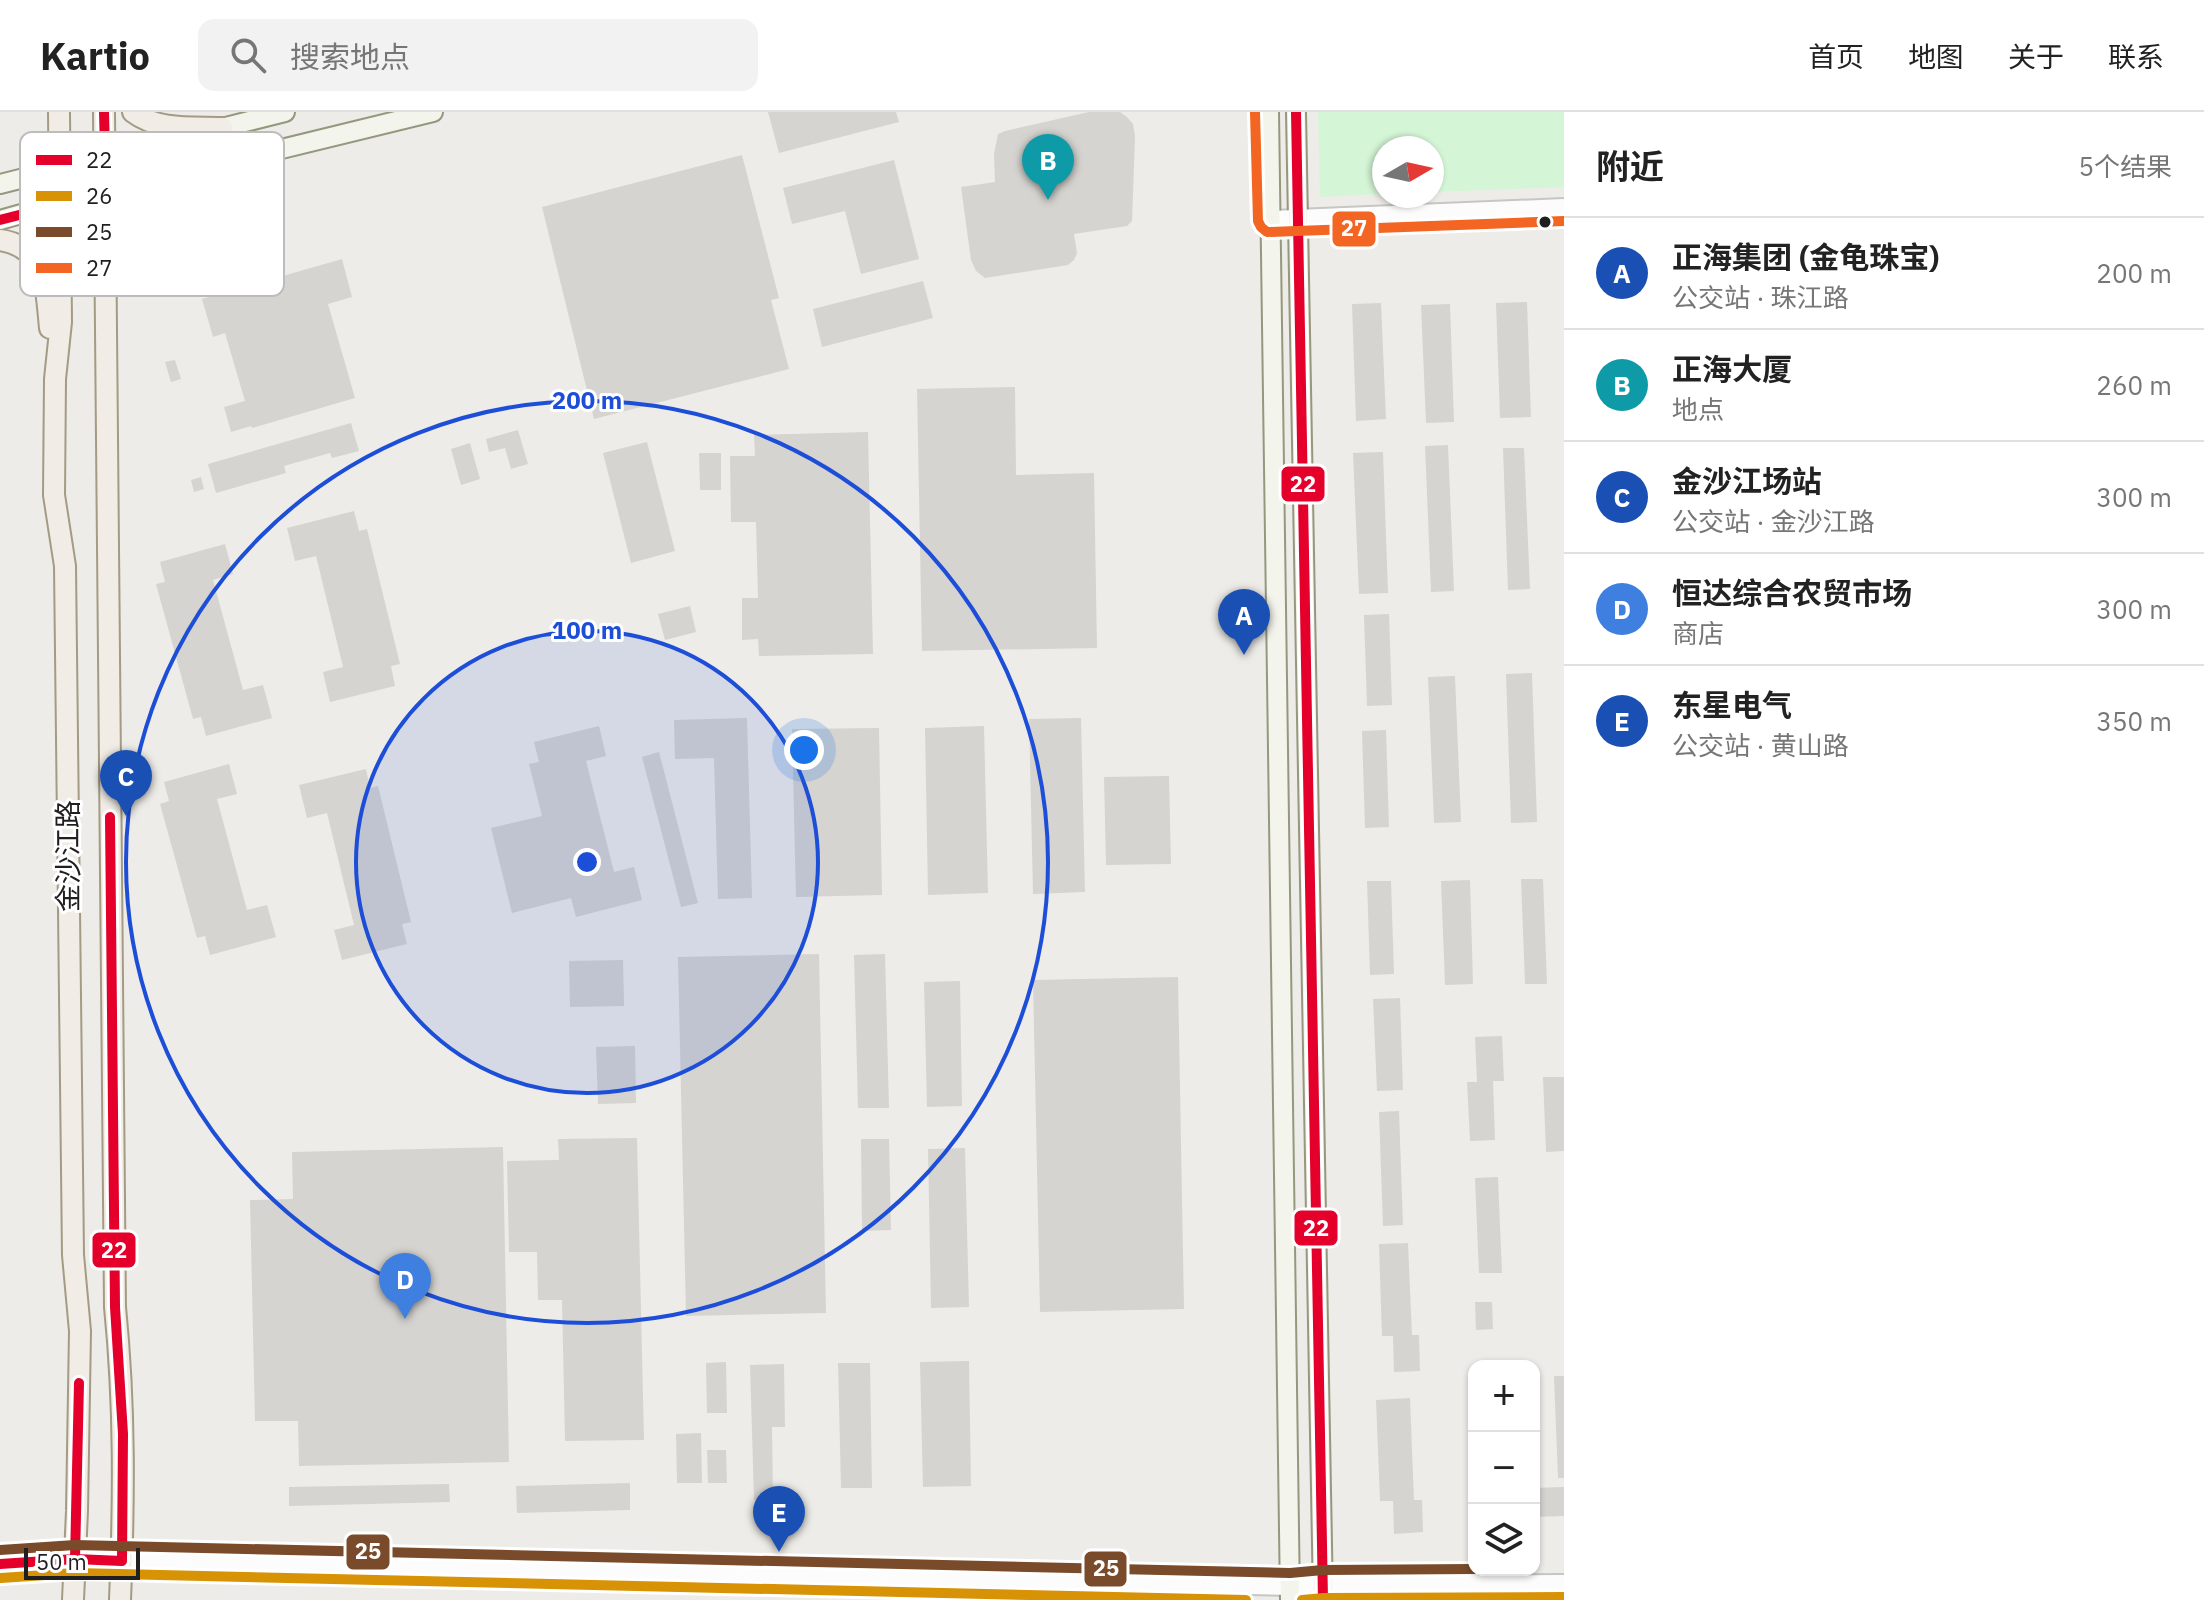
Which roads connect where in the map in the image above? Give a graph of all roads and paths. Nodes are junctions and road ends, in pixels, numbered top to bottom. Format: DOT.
graph roads {
  1 [pos="104,112"];
  2 [pos="133,112"];
  3 [pos="285,112"];
  4 [pos="433,112"];
  5 [pos="1269,112"];
  6 [pos="1296,112"];
  7 [pos="222,128"];
  8 [pos="105,132"];
  9 [pos="207,132"];
  10 [pos="284,149"];
  11 [pos="20,179"];
  12 [pos="0,184"];
  13 [pos="1564,207"];
  14 [pos="20,214"];
  15 [pos="1299,218"];
  16 [pos="1272,219"];
  17 [pos="0,220"];
  18 [pos="0,240"];
  19 [pos="20,247"];
  20 [pos="46,296"];
  21 [pos="61,296"];
  22 [pos="106,296"];
  23 [pos="55,379"];
  24 [pos="75,1559"];
  25 [pos="122,1561"];
  26 [pos="0,1564"];
  27 [pos="1564,1583"];
  28 [pos="1323,1592"];
  29 [pos="1290,1593"];
  30 [pos="73,1600"];
  31 [pos="120,1600"];
  1 -- 8 [label="main road, 金沙江路"];
  2 -- 7 [label="main road"];
  3 -- 7 [label="main road"];
  4 -- 10 [label="main road"];
  5 -- 16 [label="main road"];
  6 -- 15 [label="main road"];
  7 -- 9 [label="main road"];
  11 -- 12 [label="main road"];
  13 -- 15 [label="street"];
  14 -- 17 [label="main road"];
  15 -- 16 [label="street"];
  15 -- 28 [label="main road"];
  16 -- 29 [label="main road"];
  18 -- 19 [label="main road"];
  20 -- 23 [label="main road"];
  21 -- 23 [label="main road, 金沙江路"];
  22 -- 25 [label="main road, 金沙江路"];
  23 -- 24 [label="main road, 金沙江路"];
  24 -- 25 [label="street"];
  24 -- 26 [label="street"];
  24 -- 30 [label="main road, 金沙江路"];
  25 -- 29 [label="street"];
  25 -- 31 [label="main road, 金沙江路"];
  27 -- 28 [label="street"];
  28 -- 29 [label="street"];
}
